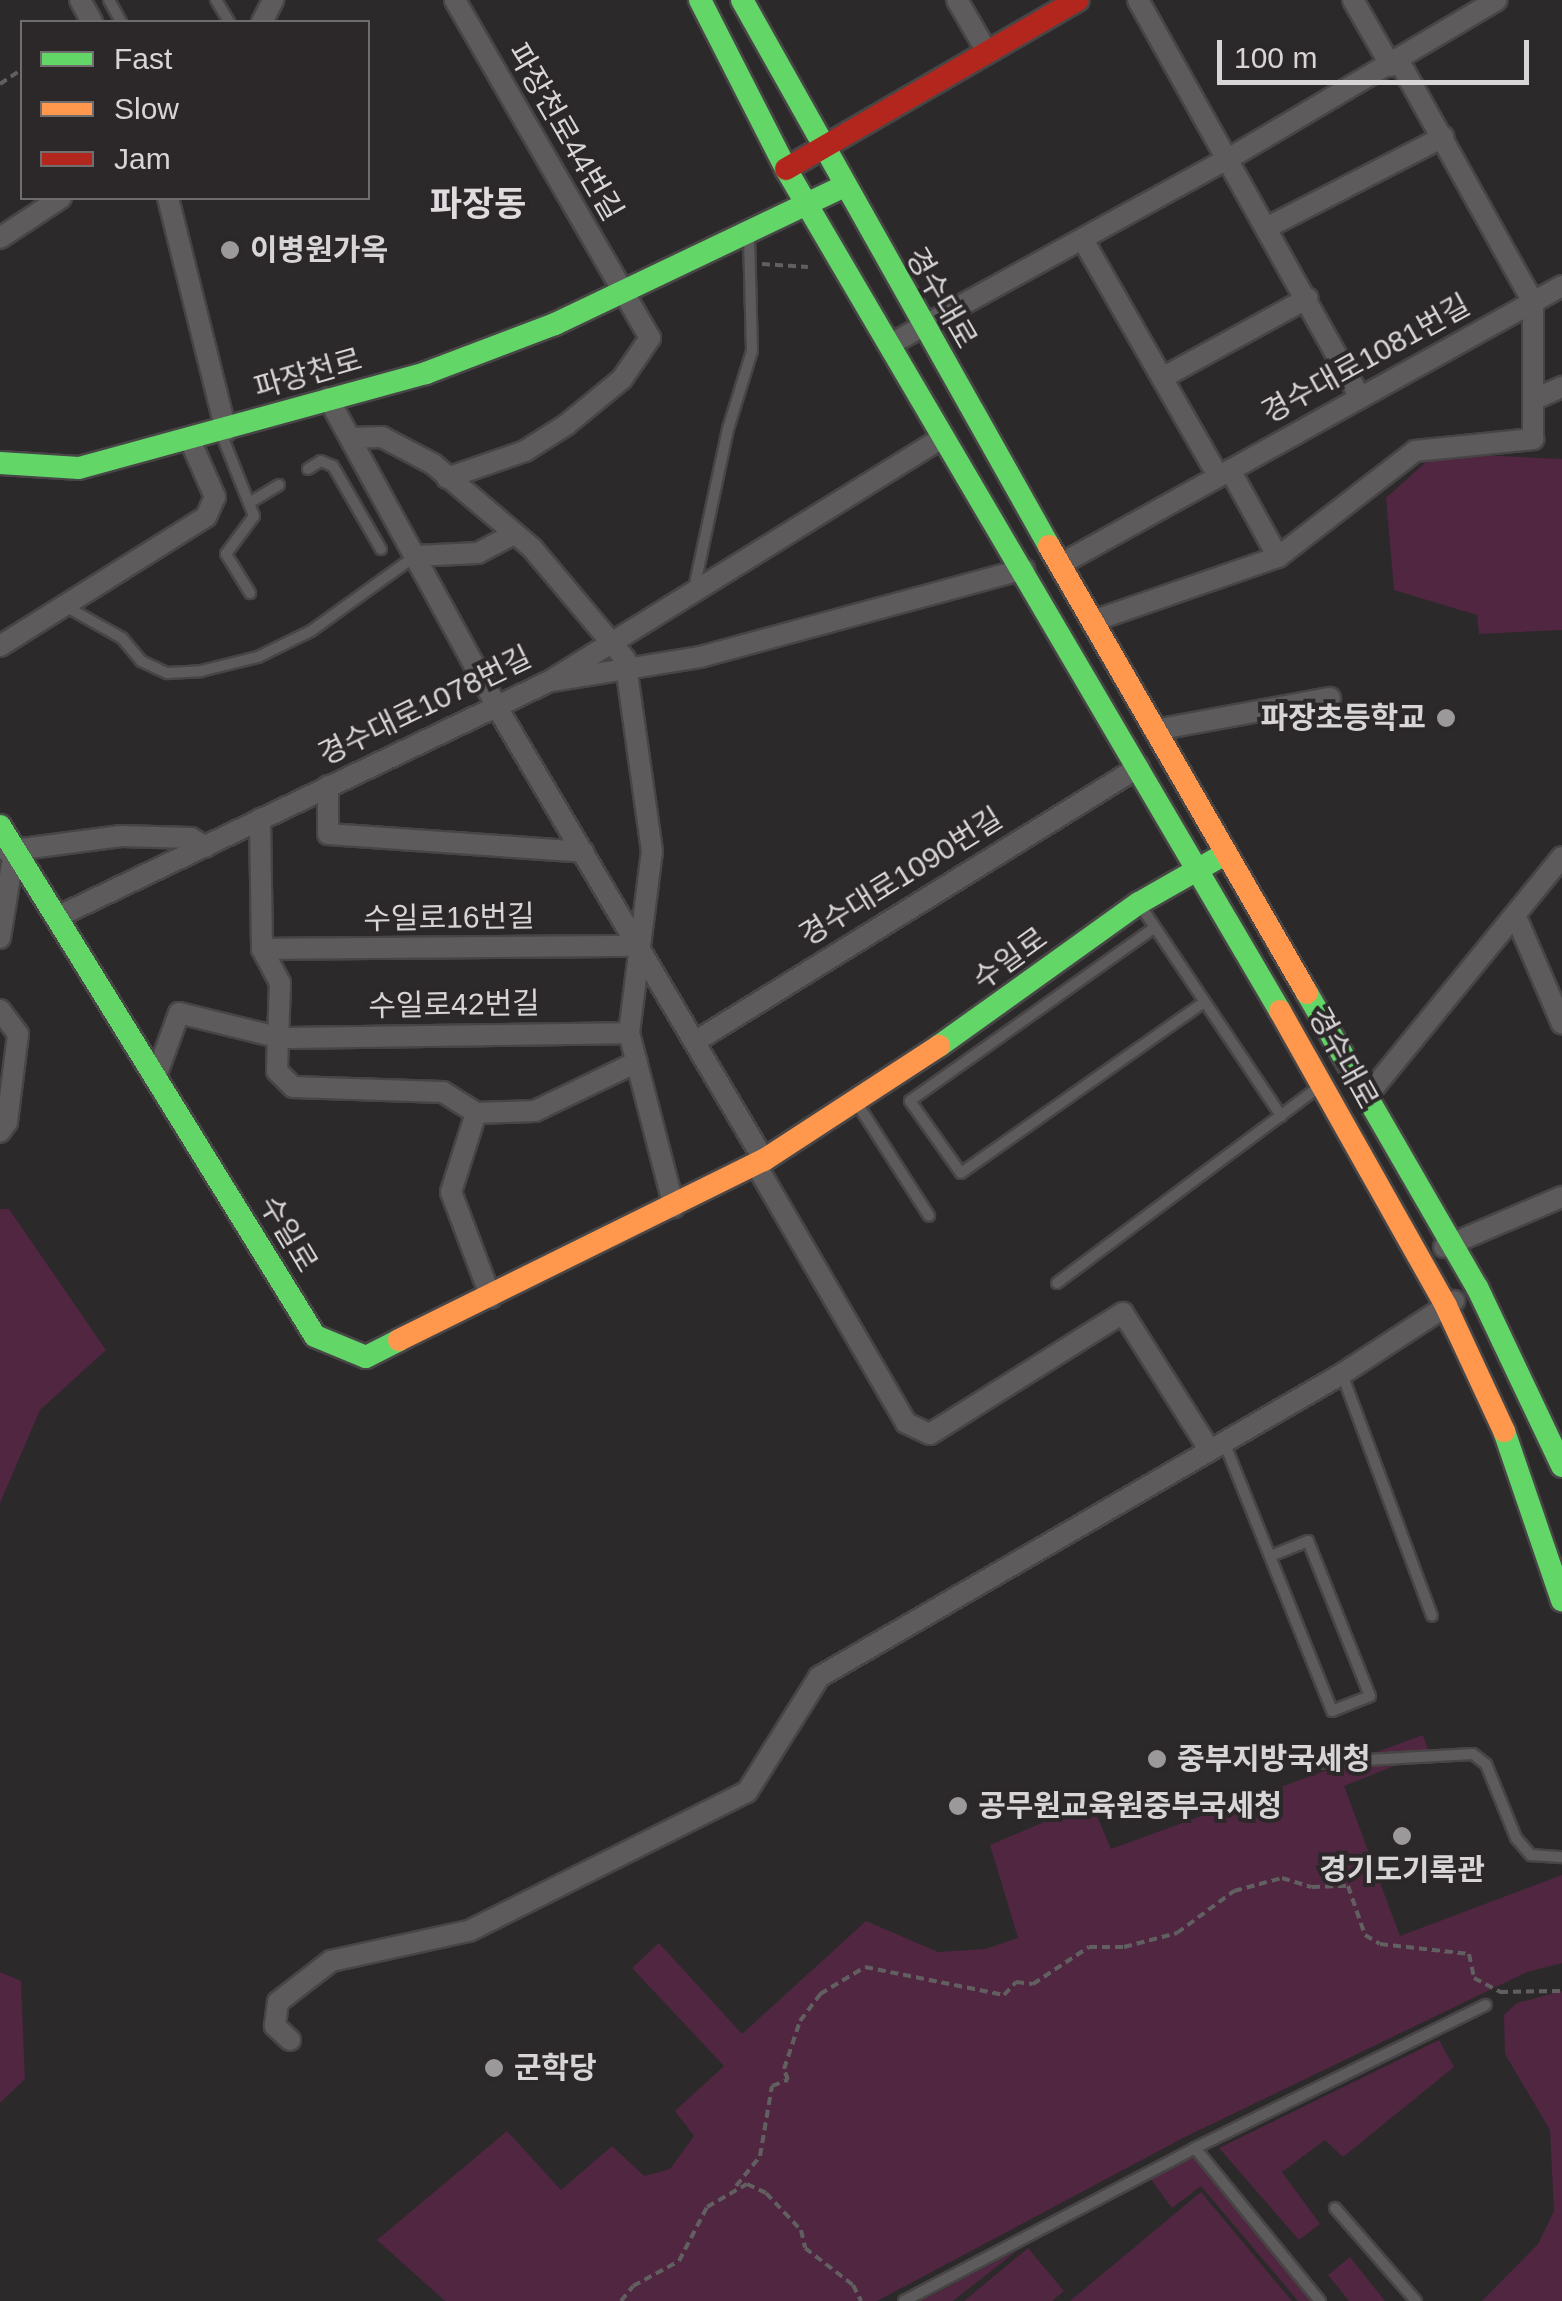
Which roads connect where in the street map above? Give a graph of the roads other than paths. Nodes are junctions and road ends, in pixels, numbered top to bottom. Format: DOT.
graph roads {
  1 [pos="455,0"];
  2 [pos="700,0"];
  3 [pos="742,0"];
  4 [pos="957,0"];
  5 [pos="1077,0"];
  6 [pos="1138,0"];
  7 [pos="1353,0"];
  8 [pos="1497,0"];
  9 [pos="987,52"];
  10 [pos="1395,63"];
  11 [pos="1444,137"];
  12 [pos="822,147"];
  13 [pos="1228,159"];
  14 [pos="786,169"];
  15 [pos="844,186"];
  16 [pos="59,200"];
  17 [pos="168,200"];
  18 [pos="808,205"];
  19 [pos="1270,226"];
  20 [pos="748,236"];
  21 [pos="0,238"];
  22 [pos="1083,240"];
  23 [pos="1562,286"];
  24 [pos="623,294"];
  25 [pos="1308,298"];
  26 [pos="1532,302"];
  27 [pos="922,327"];
  28 [pos="889,345"];
  29 [pos="1162,378"];
  30 [pos="1562,387"];
  31 [pos="1360,395"];
  32 [pos="328,398"];
  33 [pos="1535,400"];
  34 [pos="223,431"];
  35 [pos="944,437"];
  36 [pos="350,438"];
  37 [pos="190,440"];
  38 [pos="3,458"];
  39 [pos="308,469"];
  40 [pos="1224,473"];
  41 [pos="447,478"];
  42 [pos="279,486"];
  43 [pos="249,503"];
  44 [pos="510,536"];
  45 [pos="380,549"];
  46 [pos="415,556"];
  47 [pos="1278,557"];
  48 [pos="1061,564"];
  49 [pos="1024,570"];
  50 [pos="694,590"];
  51 [pos="250,593"];
  52 [pos="65,606"];
  53 [pos="1094,622"];
  54 [pos="610,639"];
  55 [pos="0,646"];
  56 [pos="628,671"];
  57 [pos="550,681"];
  58 [pos="1330,698"];
  59 [pos="498,708"];
  60 [pos="1155,730"];
  61 [pos="1139,766"];
  62 [pos="328,786"];
  63 [pos="260,820"];
  64 [pos="0,826"];
  65 [pos="206,847"];
  66 [pos="7,851"];
  67 [pos="583,852"];
  68 [pos="1228,852"];
  69 [pos="1562,856"];
  70 [pos="1200,869"];
  71 [pos="1139,903"];
  72 [pos="56,917"];
  73 [pos="1516,917"];
  74 [pos="1154,928"];
  75 [pos="0,938"];
  76 [pos="636,946"];
  77 [pos="262,950"];
  78 [pos="1204,1002"];
  79 [pos="0,1010"];
  80 [pos="1562,1024"];
  81 [pos="629,1033"];
  82 [pos="281,1038"];
  83 [pos="696,1041"];
  84 [pos="637,1062"];
  85 [pos="156,1076"];
  86 [pos="1324,1084"];
  87 [pos="1367,1096"];
  88 [pos="858,1104"];
  89 [pos="476,1113"];
  90 [pos="1281,1116"];
  91 [pos="0,1132"];
  92 [pos="760,1163"];
  93 [pos="1406,1164"];
  94 [pos="1376,1180"];
  95 [pos="1562,1197"];
  96 [pos="674,1207"];
  97 [pos="930,1216"];
  98 [pos="1450,1244"];
  99 [pos="1419,1258"];
  100 [pos="1058,1283"];
  101 [pos="1477,1287"];
  102 [pos="491,1298"];
  103 [pos="1446,1306"];
  104 [pos="1342,1374"];
  105 [pos="1216,1445"];
  106 [pos="1562,1466"];
  107 [pos="1273,1555"];
  108 [pos="1562,1600"];
  109 [pos="1432,1616"];
  110 [pos="1314,1764"];
  111 [pos="1562,1857"];
  112 [pos="1486,2006"];
  113 [pos="290,2040"];
  114 [pos="1195,2148"];
  115 [pos="1335,2208"];
  116 [pos="904,2301"];
  117 [pos="1320,2301"];
  118 [pos="1416,2301"];
  1 -- 24 [label="street, 파장천로44번길"];
  2 -- 14 [label="main road, 경수대로"];
  3 -- 12 [label="main road, 경수대로"];
  4 -- 9 [label="street"];
  5 -- 9 [label="main road"];
  6 -- 13 [label="street"];
  7 -- 10 [label="street"];
  8 -- 10 [label="street"];
  9 -- 12 [label="main road"];
  10 -- 11 [label="street"];
  10 -- 13 [label="street"];
  11 -- 19 [label="street"];
  11 -- 26 [label="street"];
  12 -- 14 [label="main road"];
  12 -- 15 [label="main road, 경수대로"];
  13 -- 19 [label="street"];
  13 -- 22 [label="street"];
  14 -- 18 [label="main road, 경수대로"];
  15 -- 18 [label="main road, 파장천로"];
  15 -- 27 [label="main road, 경수대로"];
  16 -- 21 [label="street"];
  17 -- 34 [label="street"];
  18 -- 20 [label="main road, 파장천로"];
  18 -- 28 [label="main road, 경수대로"];
  19 -- 25 [label="street"];
  20 -- 24 [label="main road, 파장천로"];
  20 -- 50 [label="lane"];
  22 -- 27 [label="street"];
  22 -- 29 [label="street"];
  23 -- 26 [label="street, 경수대로1081번길"];
  24 -- 32 [label="main road, 파장천로"];
  24 -- 41 [label="street"];
  25 -- 29 [label="street"];
  25 -- 31 [label="street"];
  26 -- 31 [label="street, 경수대로1081번길"];
  26 -- 33 [label="street"];
  27 -- 28 [label="street"];
  27 -- 48 [label="main road, 경수대로"];
  28 -- 35 [label="main road, 경수대로"];
  29 -- 40 [label="street"];
  30 -- 33 [label="street"];
  31 -- 40 [label="street, 경수대로1081번길"];
  32 -- 34 [label="main road, 파장천로"];
  32 -- 36 [label="street"];
  33 -- 47 [label="street"];
  34 -- 37 [label="main road, 파장천로"];
  34 -- 43 [label="lane"];
  35 -- 49 [label="main road, 경수대로"];
  35 -- 50 [label="street, 경수대로1078번길"];
  36 -- 41 [label="street"];
  36 -- 46 [label="street"];
  37 -- 38 [label="main road, 파장천로"];
  37 -- 52 [label="street"];
  39 -- 45 [label="lane"];
  40 -- 47 [label="street"];
  40 -- 48 [label="street, 경수대로1081번길"];
  41 -- 44 [label="street"];
  42 -- 43 [label="lane"];
  43 -- 51 [label="lane"];
  44 -- 46 [label="street"];
  44 -- 54 [label="street"];
  46 -- 52 [label="lane"];
  46 -- 59 [label="street"];
  47 -- 53 [label="street"];
  48 -- 53 [label="main road, 경수대로"];
  49 -- 56 [label="street"];
  49 -- 61 [label="main road, 경수대로"];
  50 -- 54 [label="street, 경수대로1078번길"];
  52 -- 55 [label="street"];
  53 -- 60 [label="main road, 경수대로"];
  54 -- 56 [label="street"];
  54 -- 57 [label="street, 경수대로1078번길"];
  56 -- 57 [label="street"];
  56 -- 76 [label="street"];
  57 -- 59 [label="street, 경수대로1078번길"];
  58 -- 60 [label="street"];
  59 -- 62 [label="street, 경수대로1078번길"];
  59 -- 67 [label="street"];
  60 -- 68 [label="main road, 경수대로"];
  61 -- 70 [label="main road, 경수대로"];
  61 -- 83 [label="street, 경수대로1090번길"];
  62 -- 63 [label="street, 경수대로1078번길"];
  62 -- 67 [label="street"];
  63 -- 65 [label="street, 경수대로1078번길"];
  63 -- 77 [label="street"];
  64 -- 66 [label="main road, 수일로"];
  65 -- 66 [label="street"];
  65 -- 72 [label="street, 경수대로1078번길"];
  66 -- 72 [label="main road, 수일로"];
  66 -- 75 [label="street"];
  67 -- 76 [label="street"];
  68 -- 70 [label="main road, 수일로"];
  68 -- 87 [label="main road, 경수대로"];
  69 -- 73 [label="street"];
  70 -- 71 [label="main road, 수일로"];
  70 -- 86 [label="main road, 경수대로"];
  71 -- 74 [label="lane"];
  71 -- 88 [label="main road, 수일로"];
  72 -- 85 [label="main road, 수일로"];
  73 -- 80 [label="street"];
  73 -- 87 [label="street"];
  74 -- 78 [label="lane"];
  74 -- 78 [label="lane"];
  76 -- 77 [label="street, 수일로16번길"];
  76 -- 81 [label="street"];
  76 -- 83 [label="street"];
  77 -- 82 [label="street"];
  78 -- 90 [label="lane"];
  79 -- 91 [label="street"];
  81 -- 82 [label="street, 수일로42번길"];
  81 -- 84 [label="street"];
  82 -- 85 [label="street, 수일로42번길"];
  82 -- 89 [label="street"];
  83 -- 92 [label="street"];
  84 -- 89 [label="street"];
  84 -- 96 [label="street"];
  85 -- 102 [label="main road, 수일로"];
  86 -- 90 [label="lane"];
  86 -- 94 [label="main road, 경수대로"];
  87 -- 93 [label="main road, 경수대로"];
  88 -- 92 [label="main road, 수일로"];
  88 -- 97 [label="lane"];
  89 -- 102 [label="street"];
  90 -- 100 [label="lane"];
  92 -- 96 [label="main road, 수일로"];
  92 -- 105 [label="street"];
  93 -- 94 [label="main road"];
  93 -- 98 [label="main road, 경수대로"];
  94 -- 99 [label="main road, 경수대로"];
  95 -- 98 [label="street"];
  96 -- 102 [label="main road, 수일로"];
  98 -- 99 [label="street"];
  98 -- 101 [label="main road, 경수대로"];
  99 -- 103 [label="main road, 경수대로"];
  101 -- 103 [label="street"];
  101 -- 106 [label="main road, 경수대로"];
  103 -- 104 [label="street"];
  103 -- 108 [label="main road, 경수대로"];
  104 -- 105 [label="street"];
  104 -- 109 [label="lane"];
  105 -- 107 [label="lane"];
  105 -- 113 [label="street"];
  107 -- 107 [label="lane"];
  110 -- 111 [label="lane"];
  112 -- 114 [label="lane"];
  114 -- 116 [label="lane"];
  114 -- 117 [label="lane"];
  115 -- 118 [label="lane"];
}
